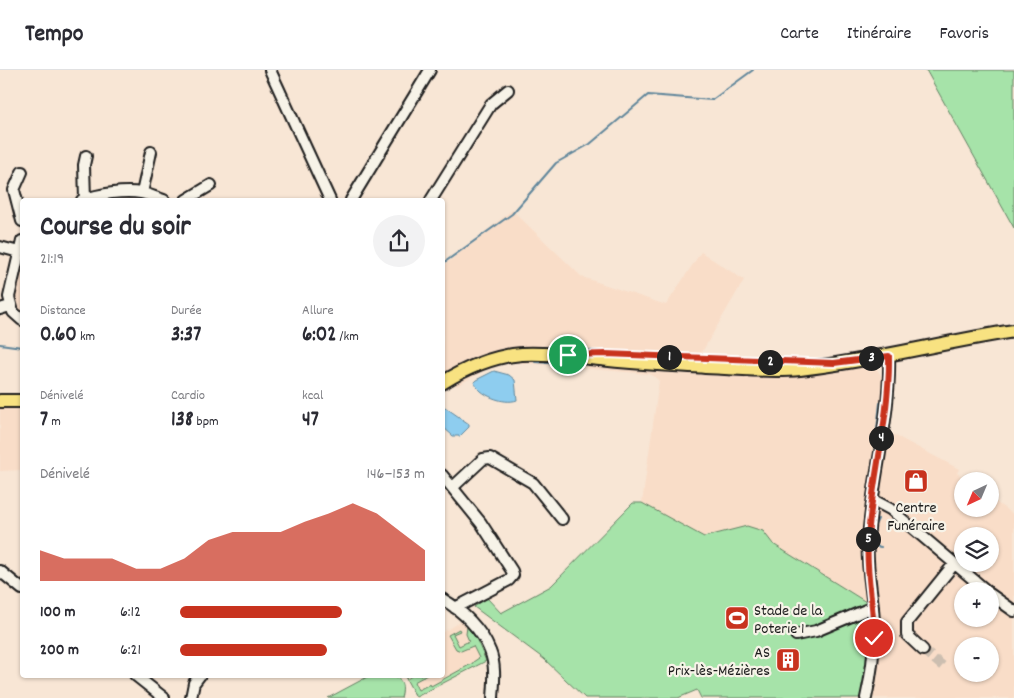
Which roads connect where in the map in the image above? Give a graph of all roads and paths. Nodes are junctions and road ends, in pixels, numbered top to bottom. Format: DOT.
graph roads {
  1 [pos="270,70"];
  2 [pos="430,70"];
  3 [pos="508,90"];
  4 [pos="151,152"];
  5 [pos="86,156"];
  6 [pos="22,172"];
  7 [pos="211,185"];
  8 [pos="142,193"];
  9 [pos="84,198"];
  10 [pos="90,198"];
  11 [pos="158,198"];
  12 [pos="189,198"];
  13 [pos="329,198"];
  14 [pos="351,198"];
  15 [pos="433,198"];
  16 [pos="20,213"];
  17 [pos="0,247"];
  18 [pos="20,249"];
  19 [pos="19,252"];
  20 [pos="5,308"];
  21 [pos="20,318"];
  22 [pos="1014,331"];
  23 [pos="889,356"];
  24 [pos="445,382"];
  25 [pos="0,401"];
  26 [pos="20,401"];
  27 [pos="445,478"];
  28 [pos="453,487"];
  29 [pos="873,500"];
  30 [pos="562,519"];
  31 [pos="954,564"];
  32 [pos="0,571"];
  33 [pos="964,572"];
  34 [pos="976,582"];
  35 [pos="20,587"];
  36 [pos="999,600"];
  37 [pos="445,601"];
  38 [pos="873,607"];
  39 [pos="455,608"];
  40 [pos="1014,611"];
  41 [pos="796,635"];
  42 [pos="923,650"];
  43 [pos="139,678"];
  44 [pos="198,678"];
  45 [pos="164,698"];
  46 [pos="191,698"];
  47 [pos="494,698"];
  48 [pos="866,698"];
  1 -- 13 [label="street"];
  2 -- 14 [label="street"];
  3 -- 15 [label="street"];
  4 -- 8 [label="street"];
  5 -- 9 [label="street"];
  6 -- 16 [label="street"];
  7 -- 12 [label="street"];
  8 -- 10 [label="street"];
  8 -- 11 [label="street"];
  17 -- 19 [label="street"];
  18 -- 19 [label="street"];
  19 -- 20 [label="street"];
  20 -- 21 [label="street"];
  22 -- 23 [label="main road"];
  23 -- 24 [label="main road"];
  23 -- 29 [label="street"];
  25 -- 26 [label="main road"];
  27 -- 28 [label="street"];
  28 -- 30 [label="street"];
  28 -- 39 [label="street"];
  29 -- 31 [label="street"];
  29 -- 38 [label="street"];
  31 -- 42 [label="street"];
  32 -- 35 [label="street"];
  33 -- 34 [label="street"];
  36 -- 40 [label="street"];
  37 -- 39 [label="street"];
  38 -- 41 [label="street"];
  38 -- 48 [label="street"];
  39 -- 47 [label="street"];
  43 -- 45 [label="street"];
  44 -- 46 [label="street"];
}
